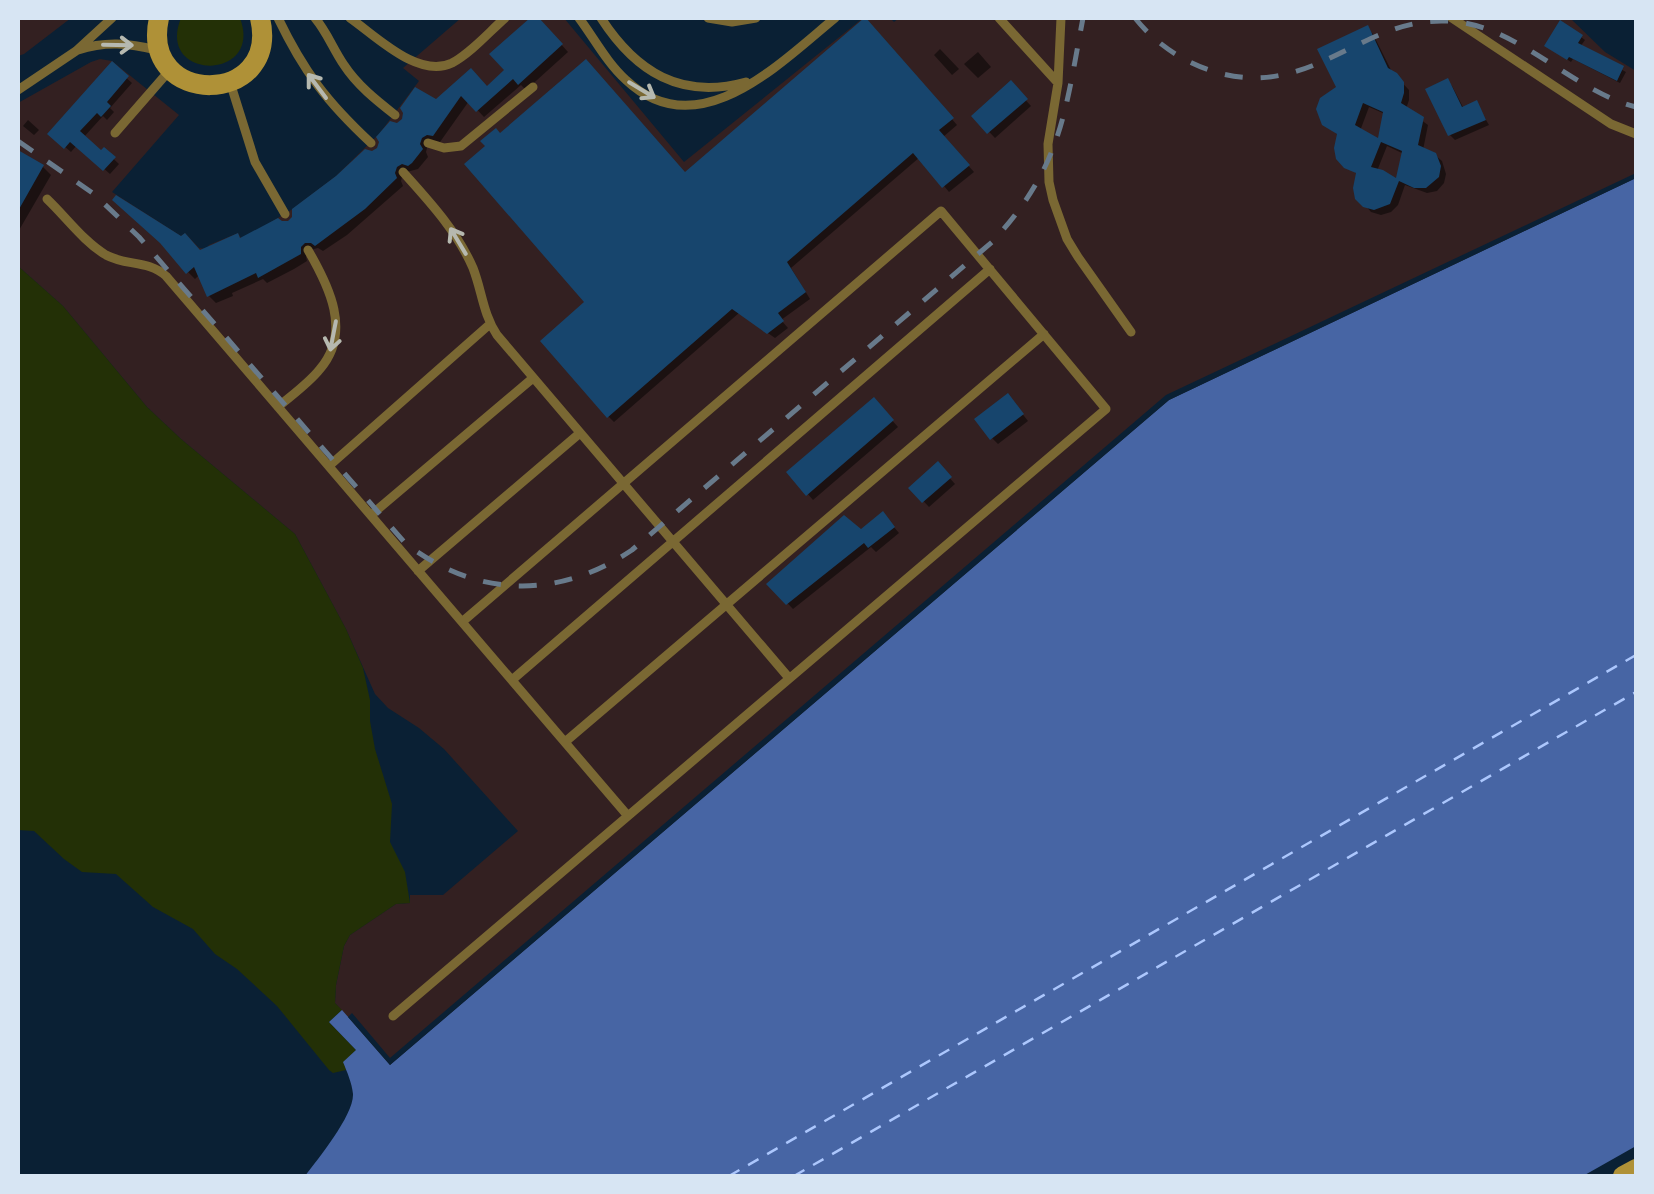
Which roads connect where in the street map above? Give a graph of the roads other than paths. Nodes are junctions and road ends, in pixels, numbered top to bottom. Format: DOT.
graph roads {
  1 [pos="112,18"];
  2 [pos="160,18"];
  3 [pos="265,18"];
  4 [pos="315,18"];
  5 [pos="350,18"];
  6 [pos="506,18"];
  7 [pos="578,18"];
  8 [pos="601,18"];
  9 [pos="708,18"];
  10 [pos="756,18"];
  11 [pos="835,18"];
  12 [pos="999,18"];
  13 [pos="1062,18"];
  14 [pos="1452,18"];
  15 [pos="76,51"];
  16 [pos="165,60"];
  17 [pos="763,75"];
  18 [pos="230,82"];
  19 [pos="1058,84"];
  20 [pos="533,87"];
  21 [pos="18,90"];
  22 [pos="395,115"];
  23 [pos="115,133"];
  24 [pos="1636,134"];
  25 [pos="428,142"];
  26 [pos="371,143"];
  27 [pos="403,172"];
  28 [pos="47,199"];
  29 [pos="284,214"];
  30 [pos="308,250"];
  31 [pos="990,270"];
  32 [pos="490,324"];
  33 [pos="1131,332"];
  34 [pos="1044,334"];
  35 [pos="533,378"];
  36 [pos="278,407"];
  37 [pos="580,434"];
  38 [pos="329,466"];
  39 [pos="623,484"];
  40 [pos="371,515"];
  41 [pos="673,542"];
  42 [pos="418,571"];
  43 [pos="726,605"];
  44 [pos="462,622"];
  45 [pos="789,678"];
  46 [pos="512,680"];
  47 [pos="565,742"];
  48 [pos="628,816"];
  49 [pos="393,1016"];
  50 [pos="1636,1169"];
  51 [pos="1623,1176"];
  1 -- 15 [label="lane"];
  2 -- 16 [label="main road"];
  3 -- 18 [label="main road"];
  26 -- 3 [label="lane, one-way"];
  4 -- 22 [label="lane"];
  5 -- 6 [label="lane"];
  7 -- 17 [label="lane, one-way"];
  8 -- 17 [label="lane"];
  9 -- 10 [label="lane"];
  11 -- 17 [label="lane"];
  12 -- 19 [label="lane"];
  13 -- 19 [label="lane"];
  14 -- 24 [label="lane"];
  15 -- 16 [label="lane, one-way"];
  15 -- 21 [label="lane"];
  16 -- 18 [label="main road"];
  16 -- 23 [label="lane"];
  18 -- 29 [label="lane"];
  19 -- 33 [label="lane"];
  20 -- 25 [label="lane"];
  32 -- 27 [label="lane, one-way"];
  28 -- 36 [label="lane"];
  30 -- 36 [label="lane, one-way"];
  31 -- 34 [label="lane"];
  31 -- 39 [label="lane"];
  31 -- 41 [label="lane"];
  32 -- 35 [label="lane"];
  32 -- 38 [label="lane"];
  34 -- 43 [label="lane"];
  34 -- 45 [label="lane"];
  35 -- 37 [label="lane"];
  35 -- 40 [label="lane"];
  36 -- 38 [label="lane"];
  37 -- 39 [label="lane"];
  37 -- 42 [label="lane"];
  38 -- 40 [label="lane"];
  39 -- 41 [label="lane"];
  39 -- 44 [label="lane"];
  40 -- 42 [label="lane"];
  41 -- 43 [label="lane"];
  41 -- 46 [label="lane"];
  42 -- 44 [label="lane"];
  43 -- 45 [label="lane"];
  43 -- 47 [label="lane"];
  44 -- 46 [label="lane"];
  45 -- 48 [label="lane"];
  46 -- 47 [label="lane"];
  47 -- 48 [label="lane"];
  48 -- 49 [label="lane"];
  50 -- 51 [label="main road"];
}
